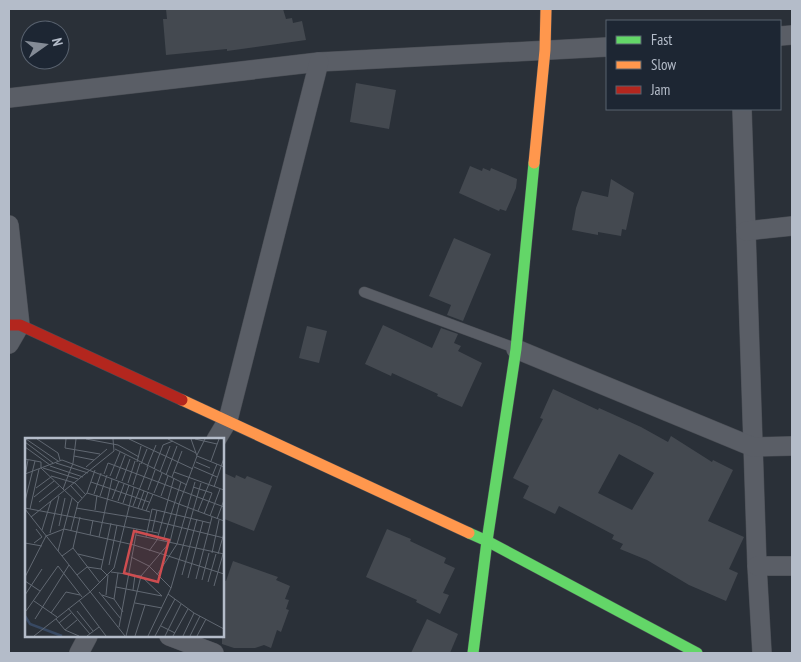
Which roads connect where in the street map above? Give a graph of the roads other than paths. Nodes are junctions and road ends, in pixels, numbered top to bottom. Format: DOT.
graph roads {
  1 [pos="546,9"];
  2 [pos="606,47"];
  3 [pos="545,50"];
  4 [pos="319,62"];
  5 [pos="9,98"];
  6 [pos="742,110"];
  7 [pos="9,226"];
  8 [pos="792,226"];
  9 [pos="746,231"];
  10 [pos="364,292"];
  11 [pos="14,325"];
  12 [pos="9,344"];
  13 [pos="516,349"];
  14 [pos="228,420"];
  15 [pos="217,438"];
  16 [pos="792,446"];
  17 [pos="753,447"];
  18 [pos="487,541"];
  19 [pos="757,566"];
  20 [pos="792,566"];
  21 [pos="87,637"];
  22 [pos="172,637"];
  23 [pos="79,653"];
  24 [pos="214,653"];
  25 [pos="472,653"];
  26 [pos="697,653"];
  27 [pos="762,653"];
  1 -- 3 [label="street"];
  2 -- 3 [label="street"];
  3 -- 4 [label="street"];
  3 -- 13 [label="street"];
  4 -- 5 [label="street"];
  4 -- 14 [label="street"];
  6 -- 9 [label="street"];
  7 -- 11 [label="street"];
  8 -- 9 [label="street"];
  9 -- 17 [label="street"];
  10 -- 13 [label="lane"];
  11 -- 12 [label="street"];
  11 -- 14 [label="street"];
  13 -- 17 [label="street"];
  13 -- 18 [label="street"];
  14 -- 15 [label="street"];
  14 -- 18 [label="street"];
  16 -- 17 [label="street"];
  17 -- 19 [label="street"];
  18 -- 25 [label="street"];
  18 -- 26 [label="street"];
  19 -- 20 [label="street"];
  19 -- 27 [label="street"];
  21 -- 23 [label="street"];
  22 -- 24 [label="street"];
}
